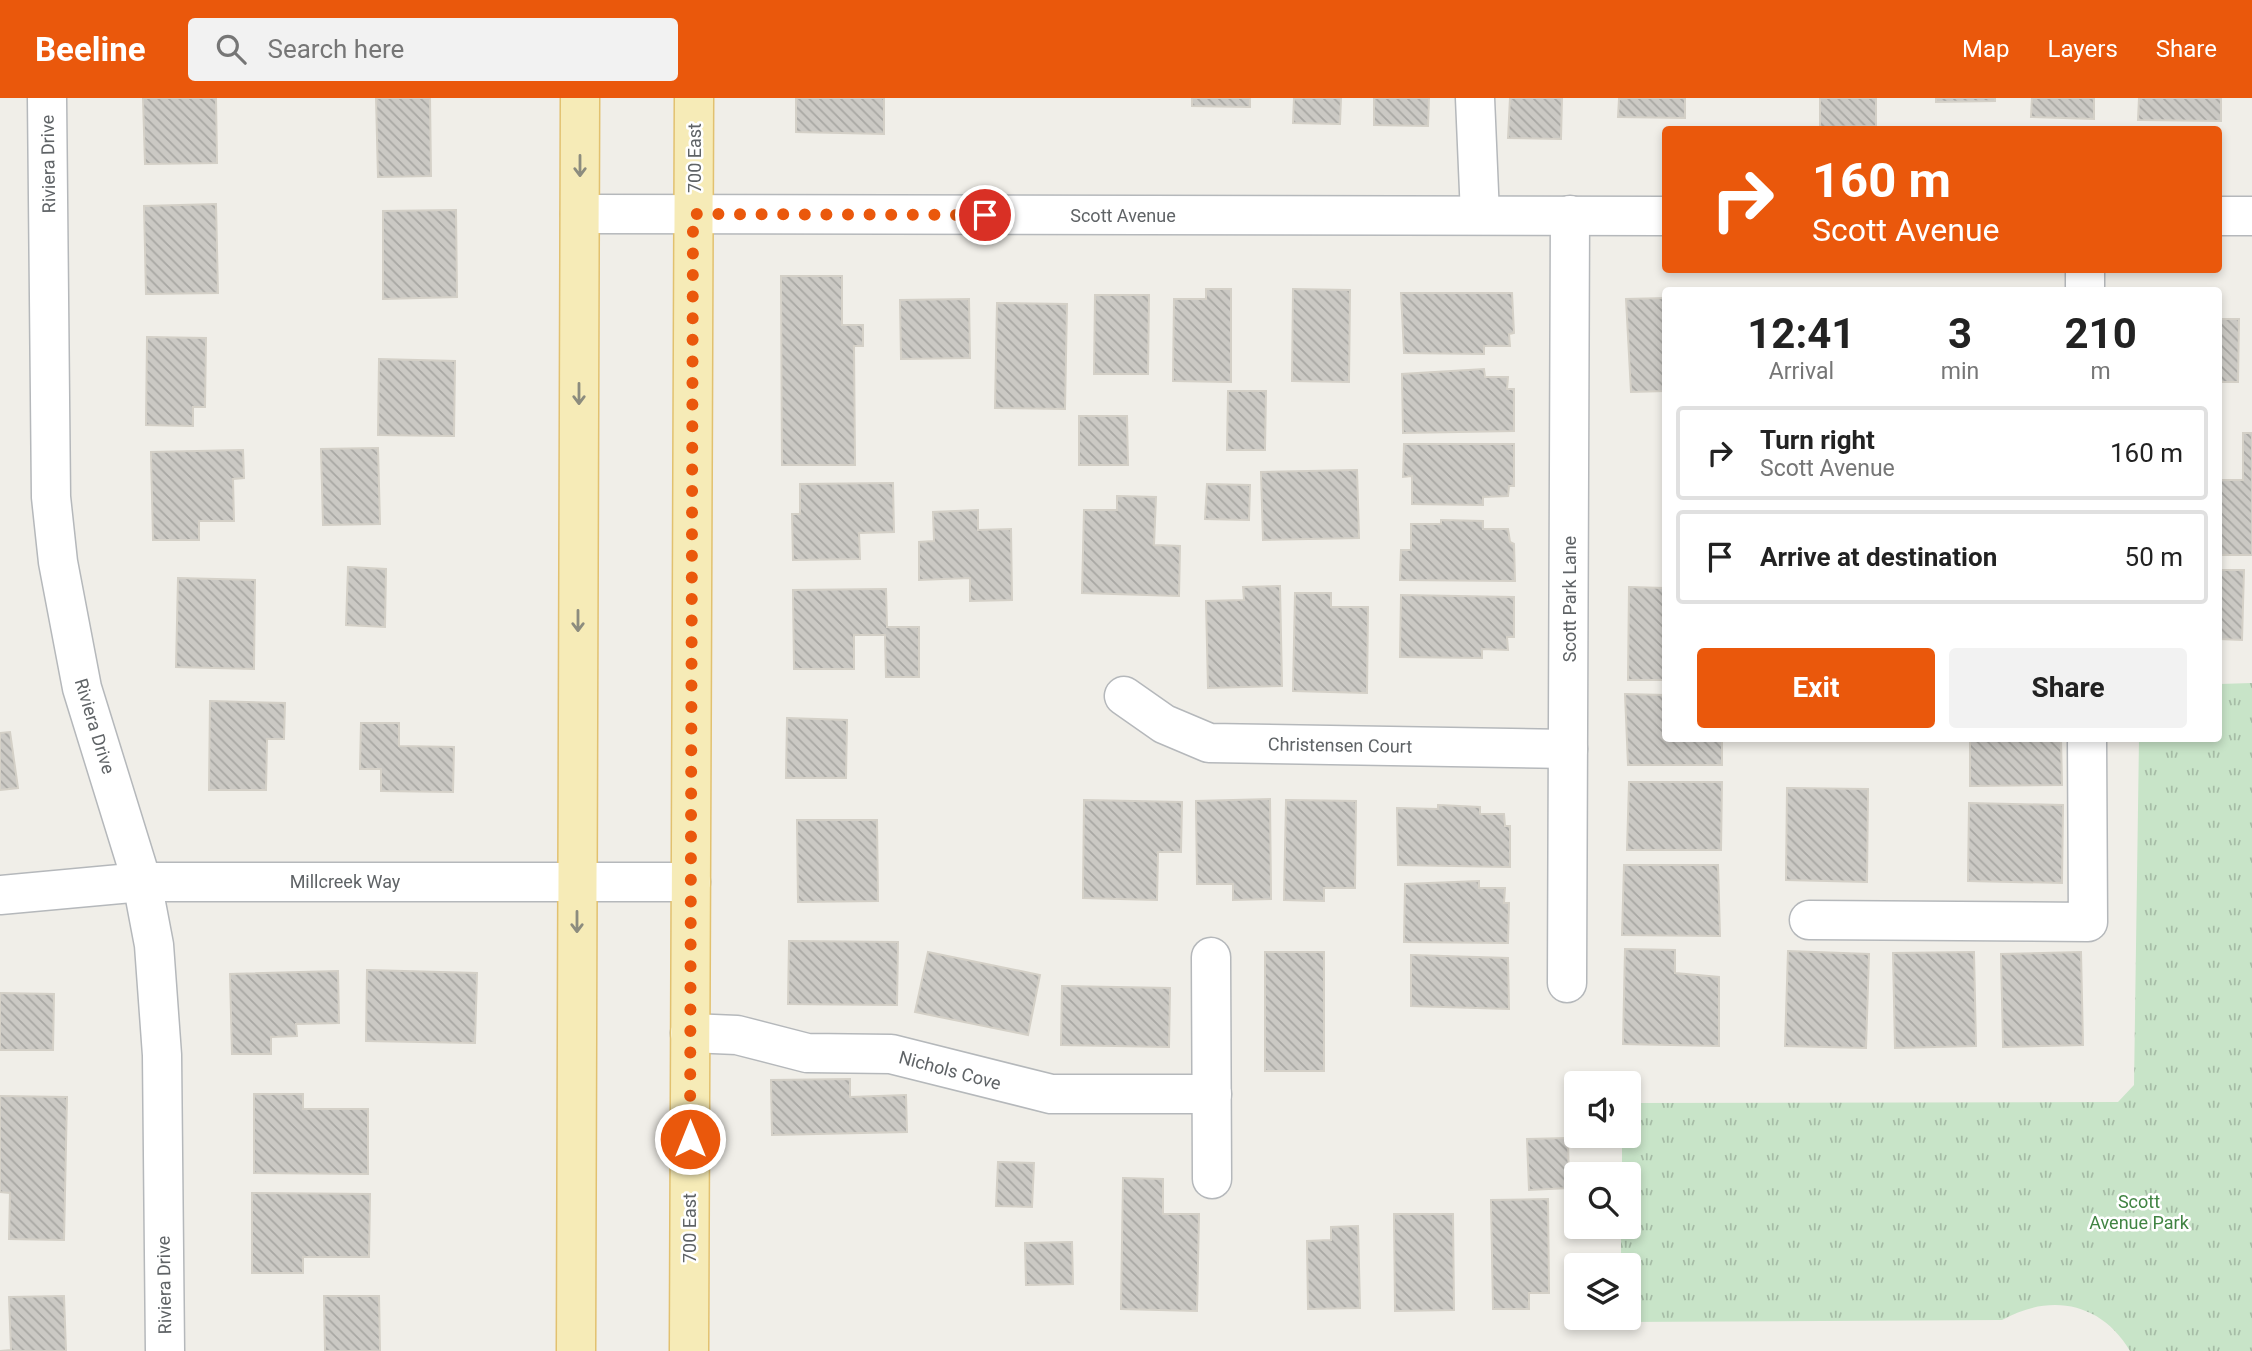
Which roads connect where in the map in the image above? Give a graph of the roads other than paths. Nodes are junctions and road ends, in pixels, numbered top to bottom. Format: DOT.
graph roads {
  1 [pos="47,98"];
  2 [pos="580,98"];
  3 [pos="694,98"];
  4 [pos="1475,98"];
  5 [pos="580,214"];
  6 [pos="693,214"];
  7 [pos="1480,215"];
  8 [pos="1570,215"];
  9 [pos="1662,216"];
  10 [pos="2222,216"];
  11 [pos="2252,216"];
  12 [pos="1124,696"];
  13 [pos="2087,742"];
  14 [pos="1568,749"];
  15 [pos="578,880"];
  16 [pos="142,882"];
  17 [pos="691,882"];
  18 [pos="0,895"];
  19 [pos="1810,920"];
  20 [pos="1211,957"];
  21 [pos="1567,983"];
  22 [pos="690,1033"];
  23 [pos="1212,1094"];
  24 [pos="1212,1178"];
  25 [pos="165,1351"];
  26 [pos="576,1351"];
  27 [pos="689,1351"];
  1 -- 16 [label="street, Riviera Drive"];
  2 -- 5 [label="main road, one-way"];
  3 -- 6 [label="main road, 700 East"];
  4 -- 7 [label="street"];
  5 -- 6 [label="street, Scott Avenue"];
  5 -- 15 [label="main road, one-way"];
  6 -- 7 [label="street, Scott Avenue"];
  6 -- 17 [label="main road, 700 East"];
  7 -- 8 [label="street, Scott Avenue"];
  8 -- 9 [label="street, Scott Avenue"];
  8 -- 14 [label="street, Scott Park Lane"];
  10 -- 11 [label="street"];
  12 -- 14 [label="street, Christensen Court"];
  13 -- 19 [label="street"];
  14 -- 21 [label="street, Scott Park Lane"];
  15 -- 16 [label="street, Millcreek Way"];
  15 -- 17 [label="street, Millcreek Way"];
  15 -- 26 [label="main road, one-way"];
  16 -- 18 [label="street, Millcreek Way"];
  16 -- 25 [label="street, Riviera Drive"];
  17 -- 22 [label="main road, 700 East"];
  20 -- 23 [label="street"];
  22 -- 23 [label="street, Nichols Cove"];
  22 -- 27 [label="main road, 700 East"];
  23 -- 24 [label="street"];
}
